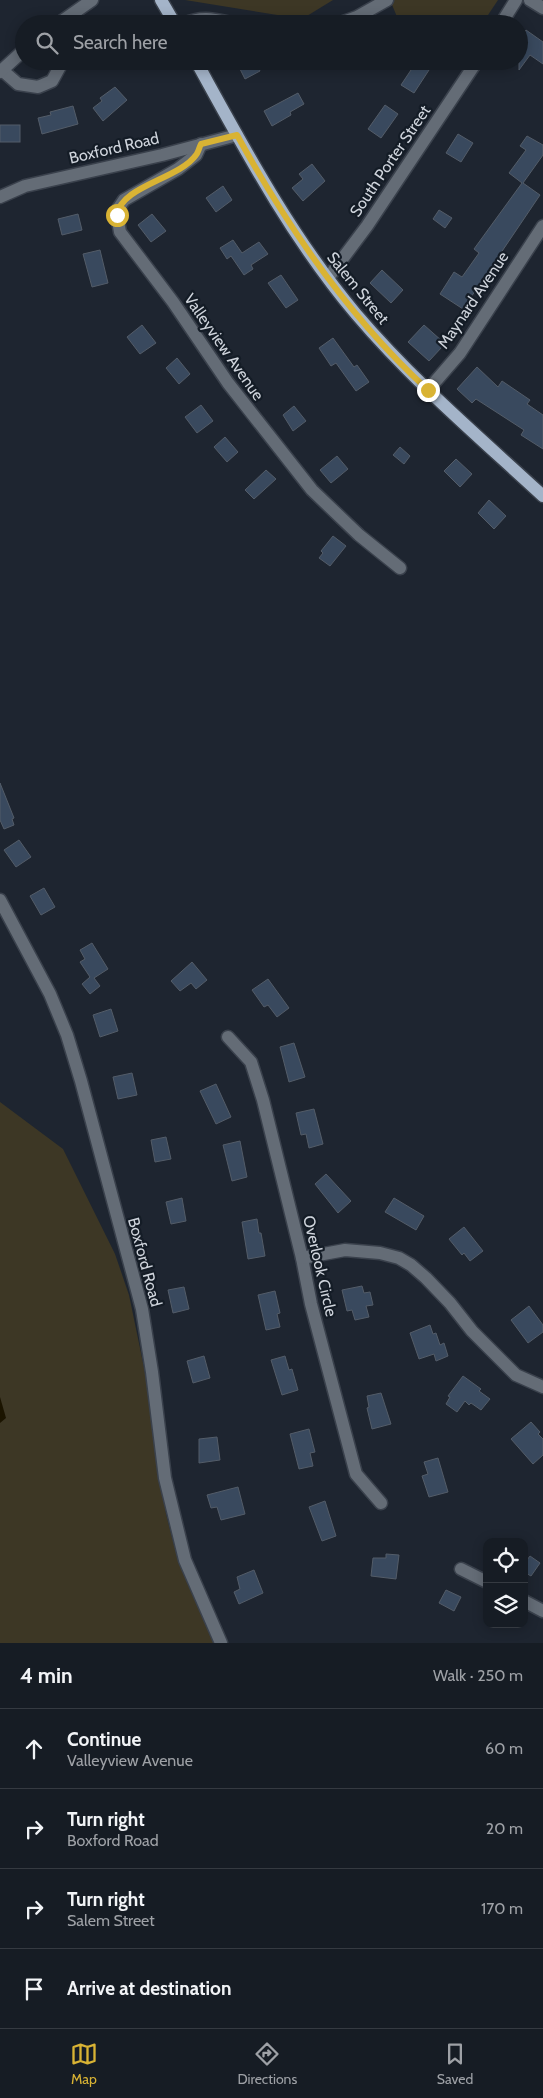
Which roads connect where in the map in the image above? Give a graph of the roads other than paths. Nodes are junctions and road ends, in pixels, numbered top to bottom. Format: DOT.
graph roads {
  1 [pos="92,0"];
  2 [pos="161,0"];
  3 [pos="387,0"];
  4 [pos="516,0"];
  5 [pos="530,0"];
  6 [pos="543,8"];
  7 [pos="71,15"];
  8 [pos="170,15"];
  9 [pos="361,15"];
  10 [pos="507,15"];
  11 [pos="15,58"];
  12 [pos="58,70"];
  13 [pos="201,70"];
  14 [pos="470,70"];
  15 [pos="1,71"];
  16 [pos="237,135"];
  17 [pos="201,144"];
  18 [pos="0,197"];
  19 [pos="543,226"];
  20 [pos="328,278"];
  21 [pos="428,390"];
  22 [pos="543,496"];
  23 [pos="400,568"];
  24 [pos="0,900"];
  25 [pos="228,1037"];
  26 [pos="302,1258"];
  27 [pos="543,1388"];
  28 [pos="381,1502"];
  29 [pos="461,1569"];
  30 [pos="483,1580"];
  31 [pos="528,1603"];
  32 [pos="543,1611"];
  33 [pos="222,1643"];
  1 -- 7 [label="street"];
  2 -- 8 [label="main road"];
  3 -- 9 [label="street"];
  4 -- 10 [label="street"];
  5 -- 6 [label="street"];
  11 -- 15 [label="street"];
  12 -- 15 [label="street"];
  13 -- 16 [label="main road, Salem Street"];
  14 -- 20 [label="street, South Porter Street"];
  16 -- 17 [label="street, Boxford Road"];
  16 -- 20 [label="main road, Salem Street"];
  17 -- 18 [label="street, Boxford Road"];
  17 -- 23 [label="street, Valleyview Avenue"];
  19 -- 21 [label="street, Maynard Avenue"];
  20 -- 21 [label="main road, Salem Street"];
  21 -- 22 [label="main road, Salem Street"];
  24 -- 33 [label="street, Boxford Road"];
  25 -- 26 [label="street, Overlook Circle"];
  26 -- 27 [label="street"];
  26 -- 28 [label="street, Overlook Circle"];
  29 -- 30 [label="street"];
  31 -- 32 [label="street"];
}
